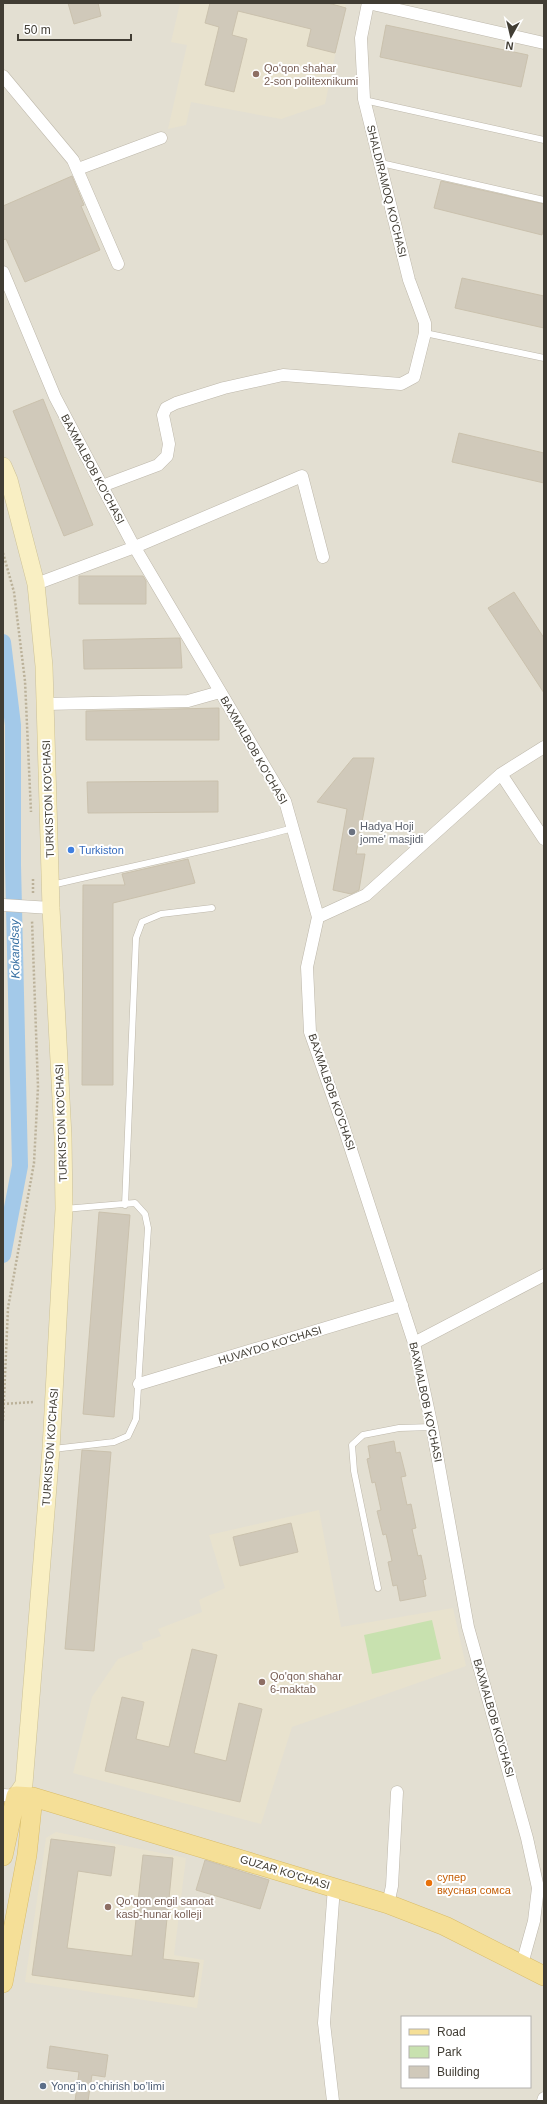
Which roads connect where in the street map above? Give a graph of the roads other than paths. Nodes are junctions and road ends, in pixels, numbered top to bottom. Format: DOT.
graph roads {
  1 [pos="368,3"];
  2 [pos="544,43"];
  3 [pos="3,76"];
  4 [pos="364,100"];
  5 [pos="161,138"];
  6 [pos="544,140"];
  7 [pos="381,163"];
  8 [pos="78,169"];
  9 [pos="544,200"];
  10 [pos="118,264"];
  11 [pos="3,272"];
  12 [pos="425,333"];
  13 [pos="544,358"];
  14 [pos="3,466"];
  15 [pos="102,486"];
  16 [pos="135,547"];
  17 [pos="323,557"];
  18 [pos="36,584"];
  19 [pos="220,692"];
  20 [pos="46,704"];
  21 [pos="544,747"];
  22 [pos="501,774"];
  23 [pos="292,828"];
  24 [pos="544,839"];
  25 [pos="50,886"];
  26 [pos="3,905"];
  27 [pos="51,908"];
  28 [pos="212,908"];
  29 [pos="318,917"];
  30 [pos="125,1205"];
  31 [pos="64,1209"];
  32 [pos="544,1275"];
  33 [pos="402,1305"];
  34 [pos="414,1343"];
  35 [pos="139,1384"];
  36 [pos="432,1427"];
  37 [pos="51,1449"];
  38 [pos="378,1588"];
  39 [pos="397,1792"];
  40 [pos="19,1793"];
  41 [pos="3,1856"];
  42 [pos="334,1887"];
  43 [pos="388,1904"];
  44 [pos="522,1964"];
  45 [pos="544,1976"];
  46 [pos="3,1983"];
  47 [pos="544,2098"];
  48 [pos="333,2101"];
  49 [pos="543,2101"];
  1 -- 2 [label="street"];
  1 -- 4 [label="street, SHALDIRAMOQ KO'CHASI"];
  3 -- 8 [label="street"];
  4 -- 6 [label="lane"];
  4 -- 7 [label="street, SHALDIRAMOQ KO'CHASI"];
  5 -- 8 [label="street"];
  7 -- 9 [label="lane"];
  7 -- 12 [label="street, SHALDIRAMOQ KO'CHASI"];
  8 -- 10 [label="street"];
  11 -- 15 [label="street, BAXMALBOB KO'CHASI"];
  12 -- 13 [label="lane"];
  12 -- 15 [label="street, SHALDIRAMOQ KO'CHASI"];
  14 -- 18 [label="main road, TURKISTON KO'CHASI"];
  15 -- 16 [label="street, BAXMALBOB KO'CHASI"];
  16 -- 17 [label="street"];
  16 -- 18 [label="street"];
  16 -- 19 [label="street, BAXMALBOB KO'CHASI"];
  18 -- 20 [label="main road, TURKISTON KO'CHASI"];
  19 -- 20 [label="street"];
  19 -- 23 [label="street, BAXMALBOB KO'CHASI"];
  20 -- 25 [label="main road, TURKISTON KO'CHASI"];
  21 -- 22 [label="street"];
  22 -- 24 [label="street"];
  22 -- 29 [label="street"];
  23 -- 25 [label="lane"];
  23 -- 29 [label="street, BAXMALBOB KO'CHASI"];
  25 -- 27 [label="main road, TURKISTON KO'CHASI"];
  26 -- 27 [label="street"];
  27 -- 31 [label="main road, TURKISTON KO'CHASI"];
  28 -- 30 [label="lane"];
  29 -- 33 [label="street, BAXMALBOB KO'CHASI"];
  30 -- 31 [label="lane"];
  30 -- 35 [label="lane"];
  31 -- 37 [label="main road, TURKISTON KO'CHASI"];
  32 -- 34 [label="street"];
  33 -- 34 [label="street, BAXMALBOB KO'CHASI"];
  33 -- 35 [label="street, HUVAYDO KO'CHASI"];
  34 -- 36 [label="street, BAXMALBOB KO'CHASI"];
  35 -- 37 [label="lane"];
  36 -- 38 [label="lane"];
  36 -- 44 [label="street, BAXMALBOB KO'CHASI"];
  37 -- 40 [label="main road, TURKISTON KO'CHASI"];
  39 -- 43 [label="street"];
  40 -- 41 [label="main road, TURKISTON KO'CHASI"];
  40 -- 42 [label="main road, GUZAR KO'CHASI"];
  40 -- 46 [label="main road, TURKISTON KO'CHASI"];
  42 -- 43 [label="main road, GUZAR KO'CHASI"];
  42 -- 48 [label="street"];
  43 -- 44 [label="main road, GUZAR KO'CHASI"];
  44 -- 45 [label="main road, GUZAR KO'CHASI"];
  47 -- 49 [label="street"];
}
